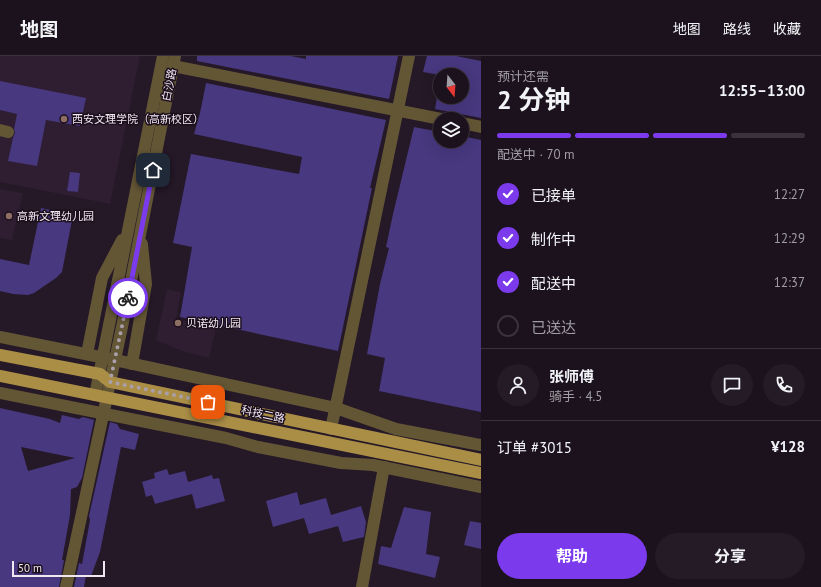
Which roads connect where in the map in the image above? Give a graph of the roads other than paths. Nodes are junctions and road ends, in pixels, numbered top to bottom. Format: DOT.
graph roads {
  1 [pos="163,56"];
  2 [pos="409,56"];
  3 [pos="174,61"];
  4 [pos="398,111"];
  5 [pos="433,118"];
  6 [pos="469,124"];
  7 [pos="481,127"];
  8 [pos="129,226"];
  9 [pos="141,229"];
  10 [pos="0,337"];
  11 [pos="87,354"];
  12 [pos="0,355"];
  13 [pos="109,359"];
  14 [pos="132,364"];
  15 [pos="100,374"];
  16 [pos="0,376"];
  17 [pos="110,382"];
  18 [pos="0,393"];
  19 [pos="101,396"];
  20 [pos="336,408"];
  21 [pos="103,414"];
  22 [pos="331,429"];
  23 [pos="481,445"];
  24 [pos="481,460"];
  25 [pos="384,467"];
  26 [pos="481,473"];
  27 [pos="481,487"];
  28 [pos="66,587"];
  29 [pos="362,587"];
  1 -- 8 [label="street, 白沙路"];
  2 -- 4 [label="street"];
  3 -- 4 [label="street"];
  3 -- 9 [label="street, 白沙路"];
  4 -- 5 [label="street"];
  4 -- 20 [label="street"];
  6 -- 7 [label="street"];
  8 -- 11 [label="street"];
  8 -- 13 [label="street, 白沙路"];
  9 -- 13 [label="street, 白沙路"];
  9 -- 14 [label="street"];
  10 -- 11 [label="street"];
  11 -- 13 [label="street"];
  12 -- 15 [label="main road, 科技二路"];
  13 -- 14 [label="street"];
  13 -- 15 [label="street, 白沙路"];
  13 -- 17 [label="street, 白沙路"];
  14 -- 20 [label="street"];
  15 -- 17 [label="main road, 科技二路"];
  15 -- 19 [label="street, 白沙路"];
  16 -- 19 [label="main road, 科技二路"];
  17 -- 19 [label="street, 白沙路"];
  17 -- 22 [label="main road, 科技二路"];
  18 -- 21 [label="street"];
  19 -- 21 [label="street"];
  19 -- 26 [label="main road, 科技二路"];
  20 -- 22 [label="street"];
  20 -- 23 [label="street"];
  21 -- 25 [label="street"];
  21 -- 28 [label="street"];
  22 -- 24 [label="main road, 科技二路"];
  25 -- 27 [label="street"];
  25 -- 29 [label="street"];
}
